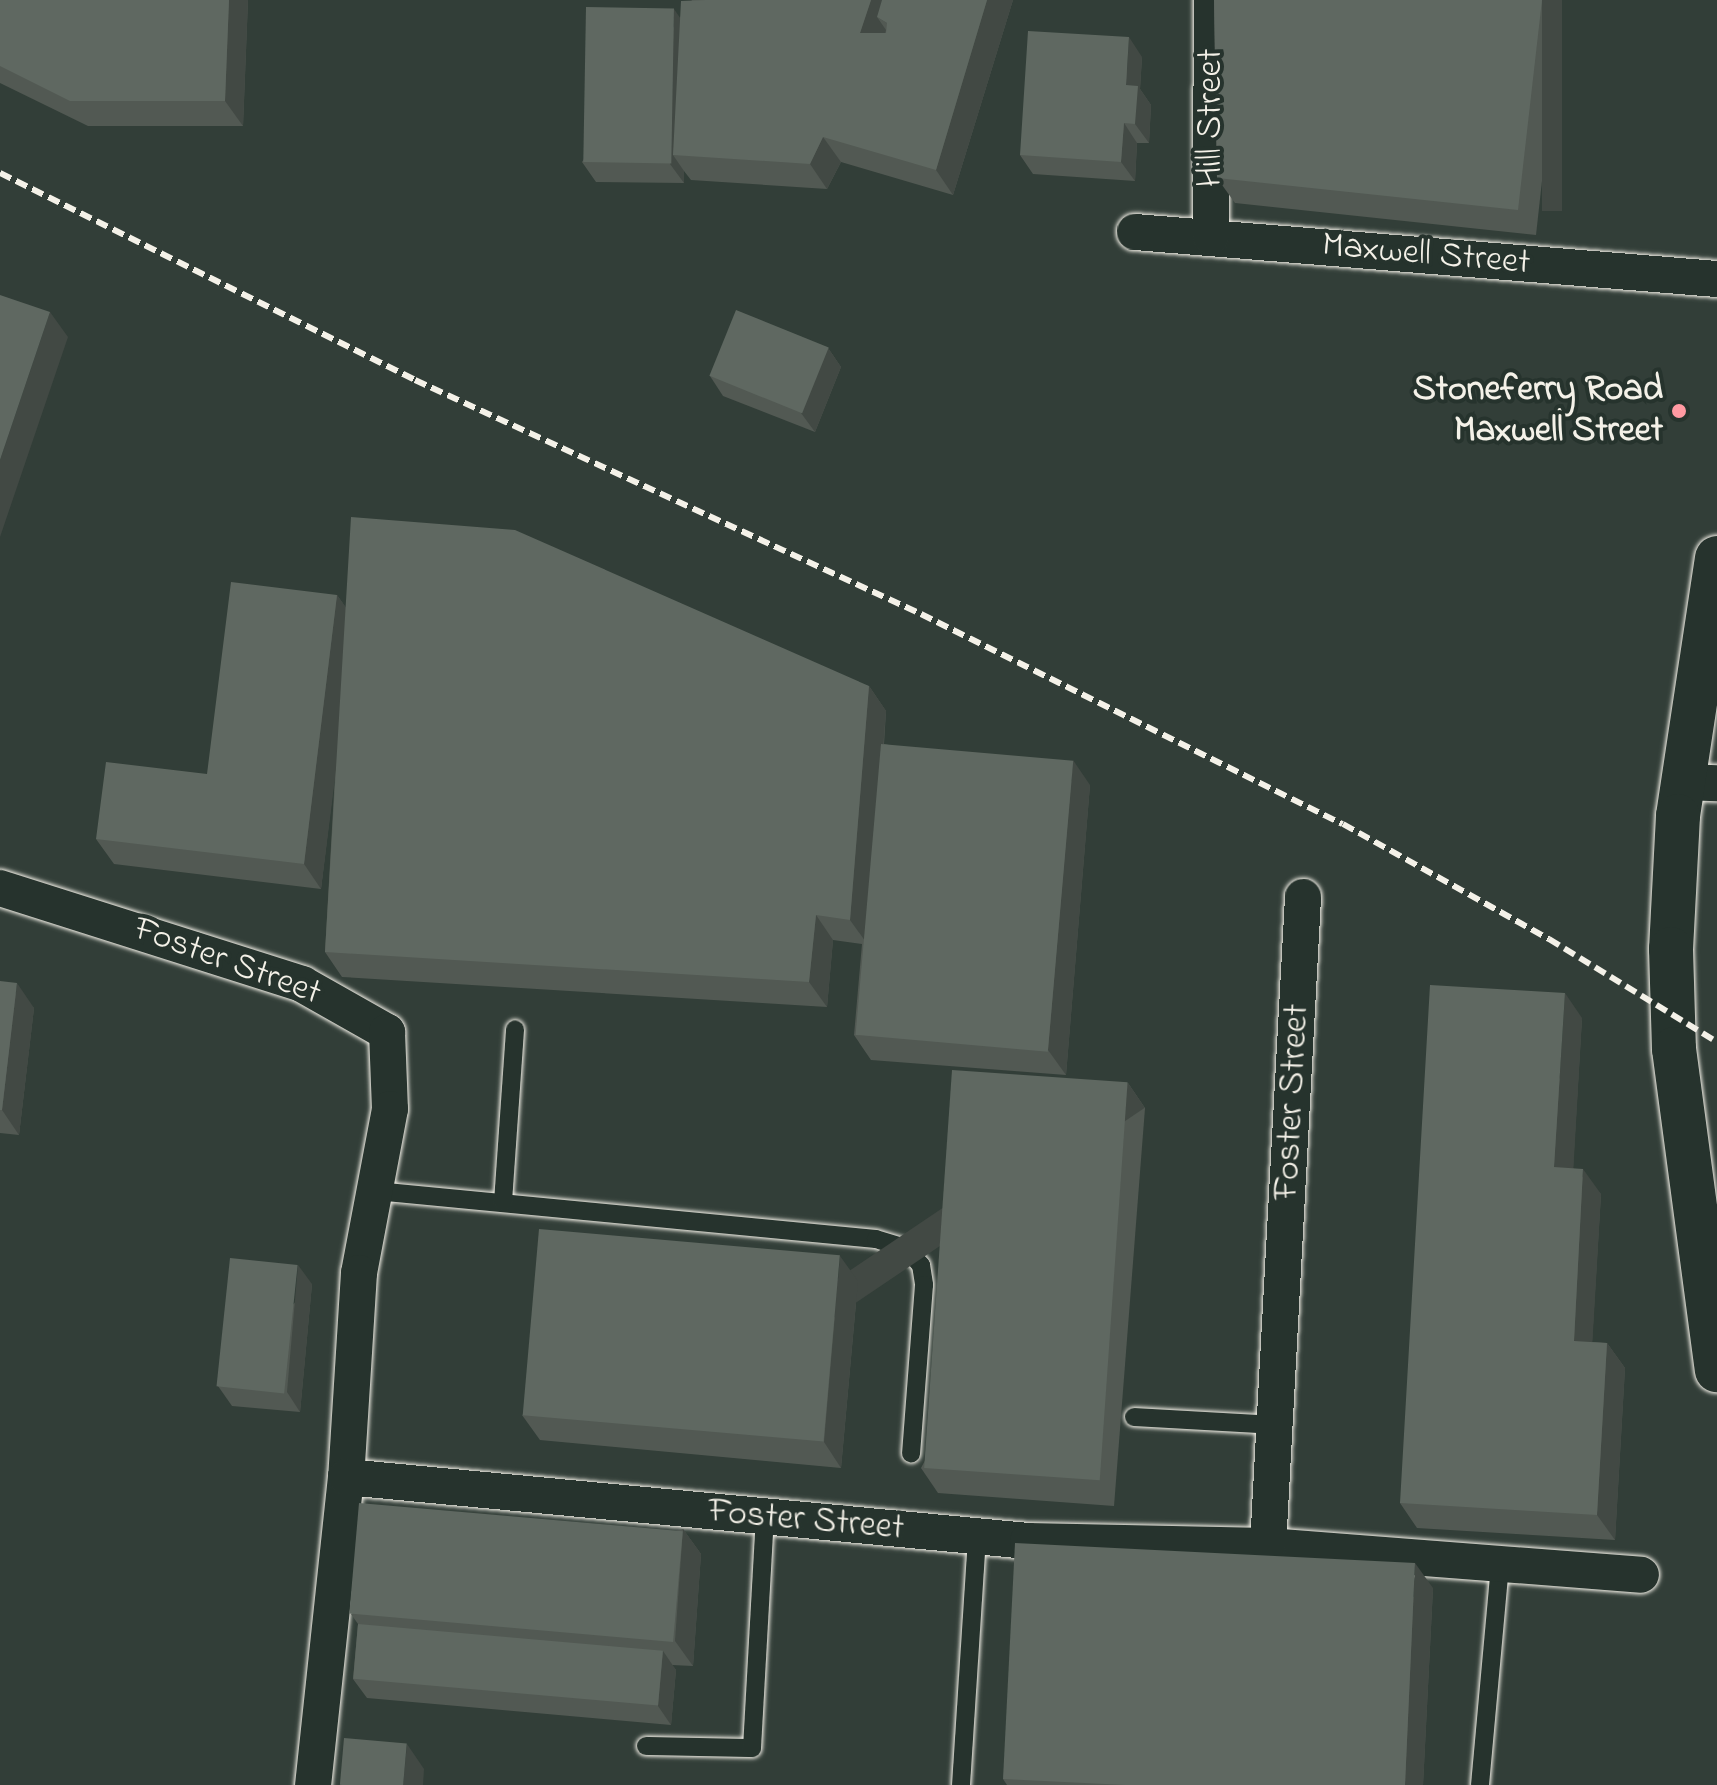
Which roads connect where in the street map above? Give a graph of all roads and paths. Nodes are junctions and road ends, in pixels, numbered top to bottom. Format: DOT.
graph roads {
  1 [pos="1212,0"];
  2 [pos="1135,232"];
  3 [pos="1211,237"];
  4 [pos="1717,279"];
  5 [pos="1717,558"];
  6 [pos="1700,782"];
  7 [pos="0,888"];
  8 [pos="1303,897"];
  9 [pos="515,1029"];
  10 [pos="376,1191"];
  11 [pos="503,1202"];
  12 [pos="1717,1370"];
  13 [pos="1134,1417"];
  14 [pos="1276,1425"];
  15 [pos="911,1454"];
  16 [pos="346,1477"];
  17 [pos="765,1517"];
  18 [pos="977,1537"];
  19 [pos="1268,1546"];
  20 [pos="1500,1564"];
  21 [pos="1641,1575"];
  22 [pos="646,1746"];
  23 [pos="313,1785"];
  24 [pos="961,1785"];
  25 [pos="1480,1785"];
  1 -- 3 [label="street, Hill Street"];
  2 -- 3 [label="street, Maxwell Street"];
  3 -- 4 [label="street, Maxwell Street"];
  5 -- 6 [label="highway"];
  6 -- 12 [label="highway"];
  7 -- 10 [label="street, Foster Street"];
  8 -- 14 [label="street, Foster Street"];
  9 -- 11 [label="lane"];
  10 -- 11 [label="lane"];
  10 -- 16 [label="street, Foster Street"];
  11 -- 15 [label="lane"];
  13 -- 14 [label="lane"];
  14 -- 19 [label="street, Foster Street"];
  16 -- 17 [label="street, Foster Street"];
  16 -- 23 [label="street, Foster Street"];
  17 -- 18 [label="street, Foster Street"];
  17 -- 22 [label="lane"];
  18 -- 19 [label="street, Foster Street"];
  18 -- 24 [label="lane"];
  19 -- 20 [label="street, Foster Street"];
  20 -- 21 [label="street, Foster Street"];
  20 -- 25 [label="lane"];
}
